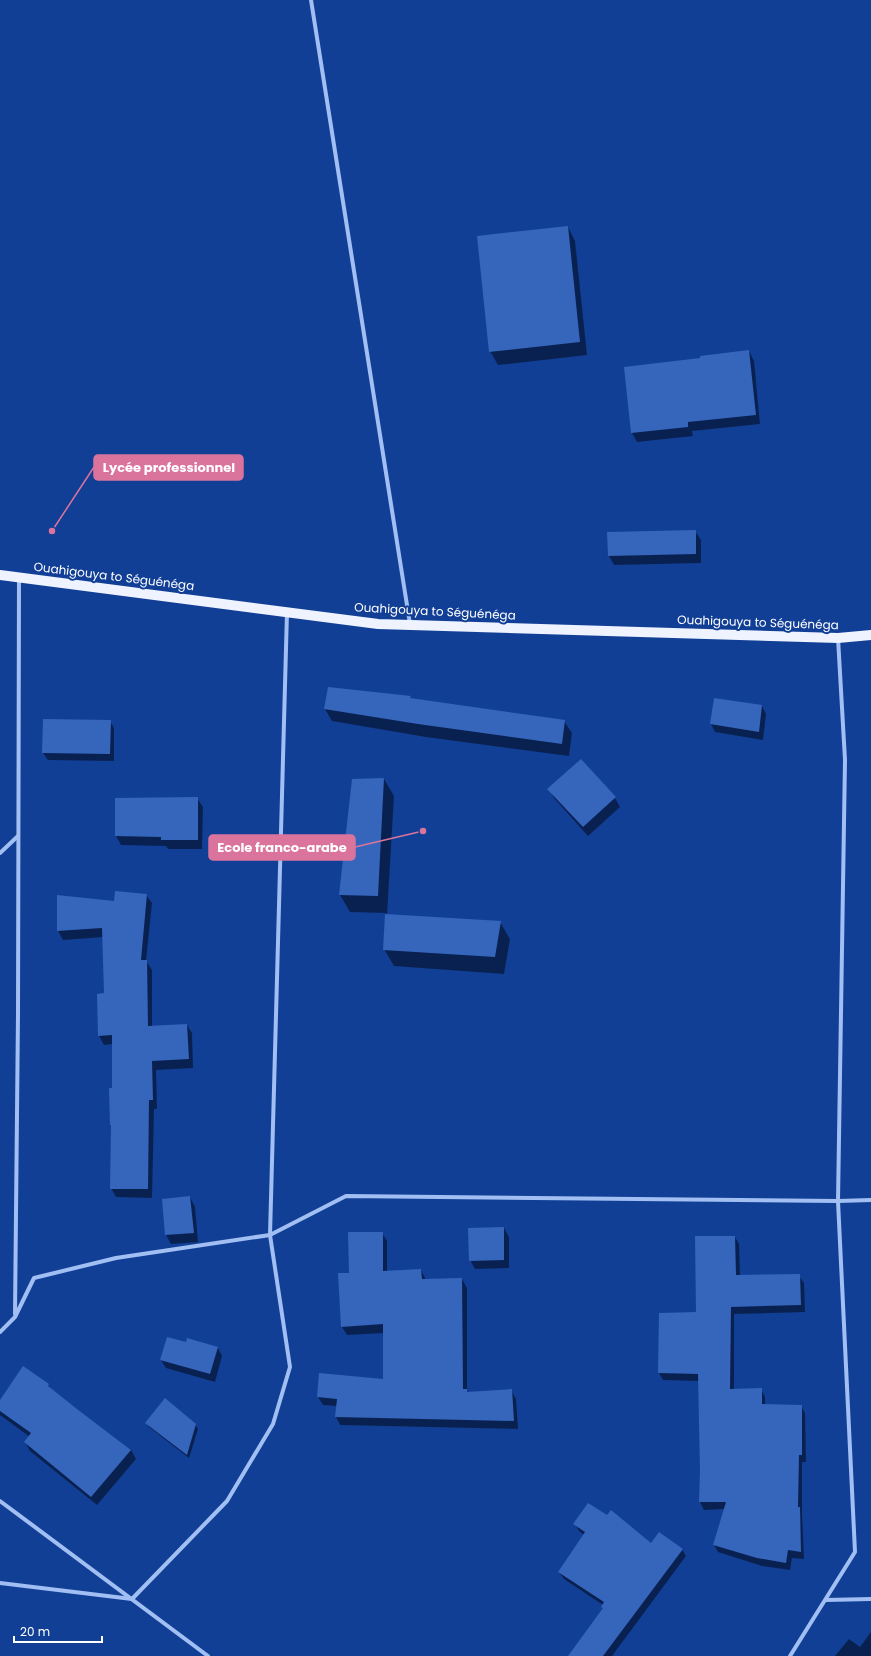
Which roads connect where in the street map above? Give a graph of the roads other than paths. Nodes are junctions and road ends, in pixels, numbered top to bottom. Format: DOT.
graph roads {
  1 [pos="311,0"];
  2 [pos="0,574"];
  3 [pos="19,577"];
  4 [pos="287,612"];
  5 [pos="410,625"];
  6 [pos="871,635"];
  7 [pos="838,638"];
  8 [pos="18,836"];
  9 [pos="0,853"];
  10 [pos="871,1200"];
  11 [pos="838,1201"];
  12 [pos="270,1235"];
  13 [pos="15,1317"];
  14 [pos="0,1332"];
  15 [pos="0,1501"];
  16 [pos="0,1583"];
  17 [pos="132,1599"];
  18 [pos="871,1599"];
  19 [pos="826,1600"];
  20 [pos="208,1656"];
  21 [pos="790,1656"];
  1 -- 5 [label="street"];
  2 -- 3 [label="main road, Ouahigouya to Séguénéga"];
  3 -- 4 [label="main road, Ouahigouya to Séguénéga"];
  3 -- 8 [label="street"];
  4 -- 5 [label="main road, Ouahigouya to Séguénéga"];
  4 -- 12 [label="street"];
  5 -- 7 [label="main road, Ouahigouya to Séguénéga"];
  6 -- 7 [label="main road, Ouahigouya to Séguénéga"];
  7 -- 11 [label="street"];
  8 -- 9 [label="street"];
  8 -- 13 [label="street"];
  10 -- 11 [label="street"];
  11 -- 12 [label="street"];
  11 -- 19 [label="street"];
  12 -- 13 [label="street"];
  12 -- 17 [label="street"];
  13 -- 14 [label="street"];
  15 -- 17 [label="street"];
  16 -- 17 [label="street"];
  17 -- 20 [label="street"];
  18 -- 19 [label="street"];
  19 -- 21 [label="street"];
}
